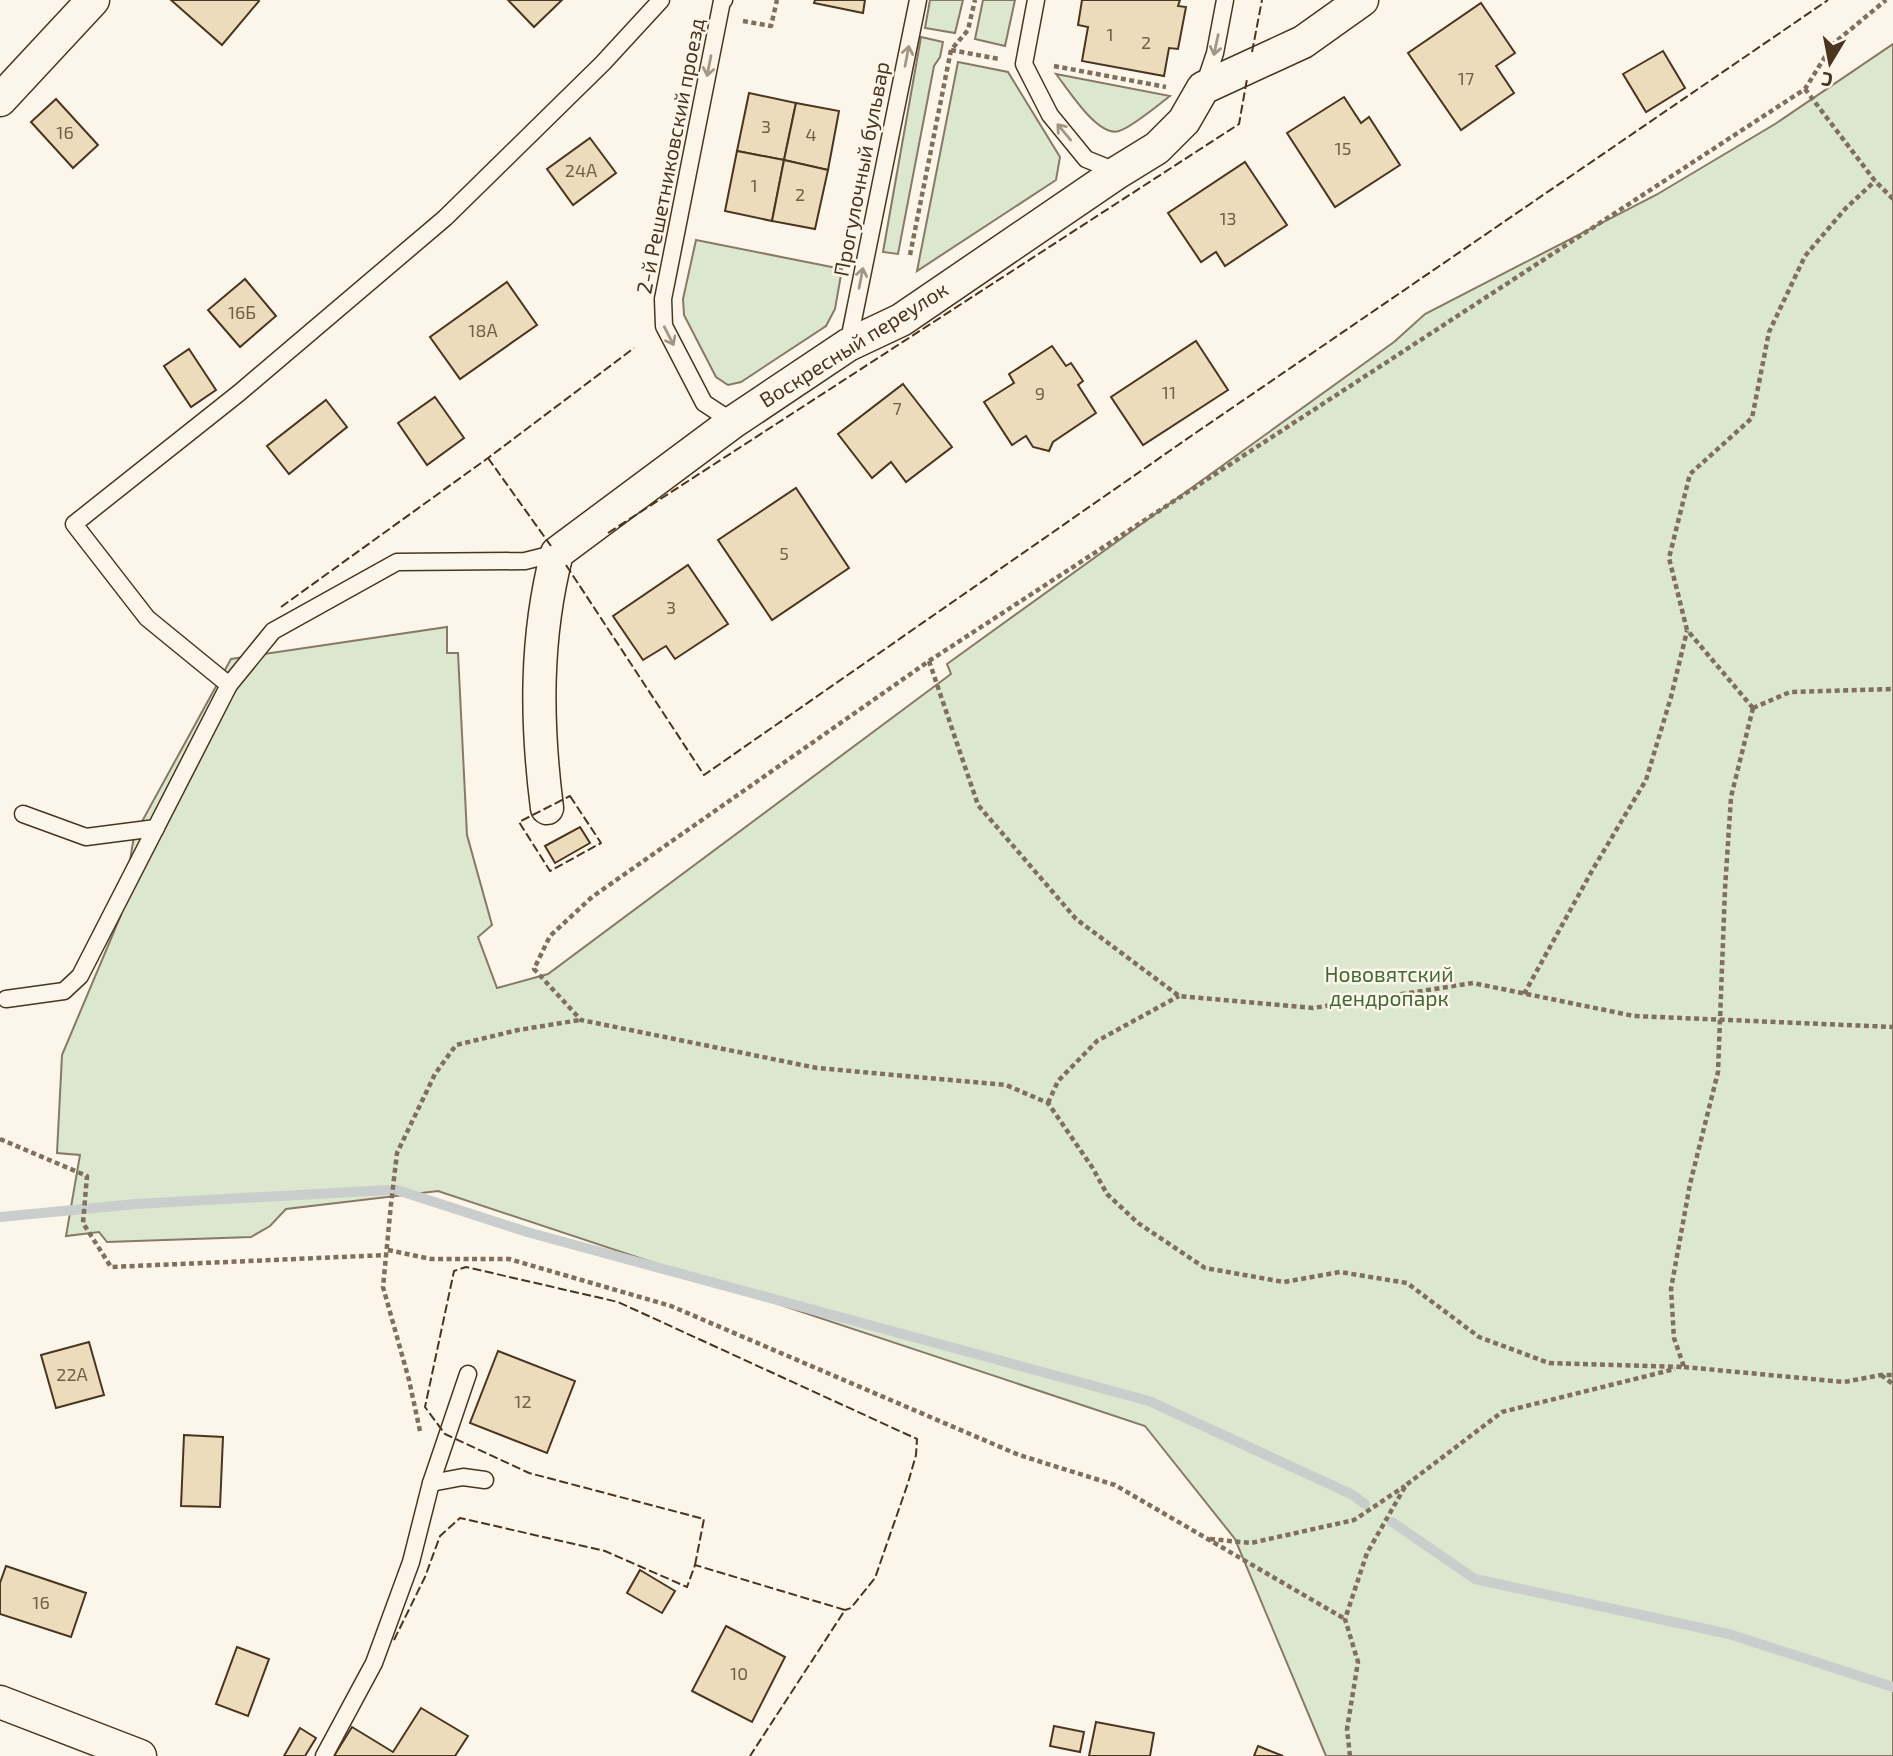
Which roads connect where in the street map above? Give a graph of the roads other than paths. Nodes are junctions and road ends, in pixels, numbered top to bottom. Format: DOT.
graph roads {
  1 [pos="93,0"];
  2 [pos="661,0"];
  3 [pos="722,0"];
  4 [pos="918,0"];
  5 [pos="1036,0"];
  6 [pos="1226,0"];
  7 [pos="1362,0"];
  8 [pos="1189,89"];
  9 [pos="0,100"];
  10 [pos="1118,172"];
  11 [pos="848,345"];
  12 [pos="733,422"];
  13 [pos="556,553"];
  14 [pos="229,685"];
  15 [pos="547,808"];
  16 [pos="23,814"];
  17 [pos="156,828"];
  18 [pos="6,999"];
  19 [pos="468,1374"];
  20 [pos="485,1480"];
  21 [pos="431,1483"];
  22 [pos="0,1702"];
  23 [pos="140,1756"];
  24 [pos="324,1756"];
  1 -- 9 [label="street"];
  2 -- 14 [label="lane"];
  3 -- 12 [label="lane, 2-й Решетниковский проезд, one-way"];
  11 -- 4 [label="lane, Прогулочный бульвар, one-way"];
  10 -- 5 [label="lane, one-way"];
  6 -- 8 [label="lane, one-way"];
  7 -- 8 [label="street"];
  8 -- 10 [label="street, Воскресный переулок"];
  10 -- 11 [label="street, Воскресный переулок"];
  11 -- 12 [label="street, Воскресный переулок"];
  12 -- 13 [label="street, Воскресный переулок"];
  13 -- 14 [label="lane"];
  13 -- 15 [label="street"];
  14 -- 17 [label="lane"];
  16 -- 17 [label="lane"];
  17 -- 18 [label="lane"];
  19 -- 21 [label="lane"];
  20 -- 21 [label="lane"];
  21 -- 24 [label="lane"];
  22 -- 23 [label="street"];
}
